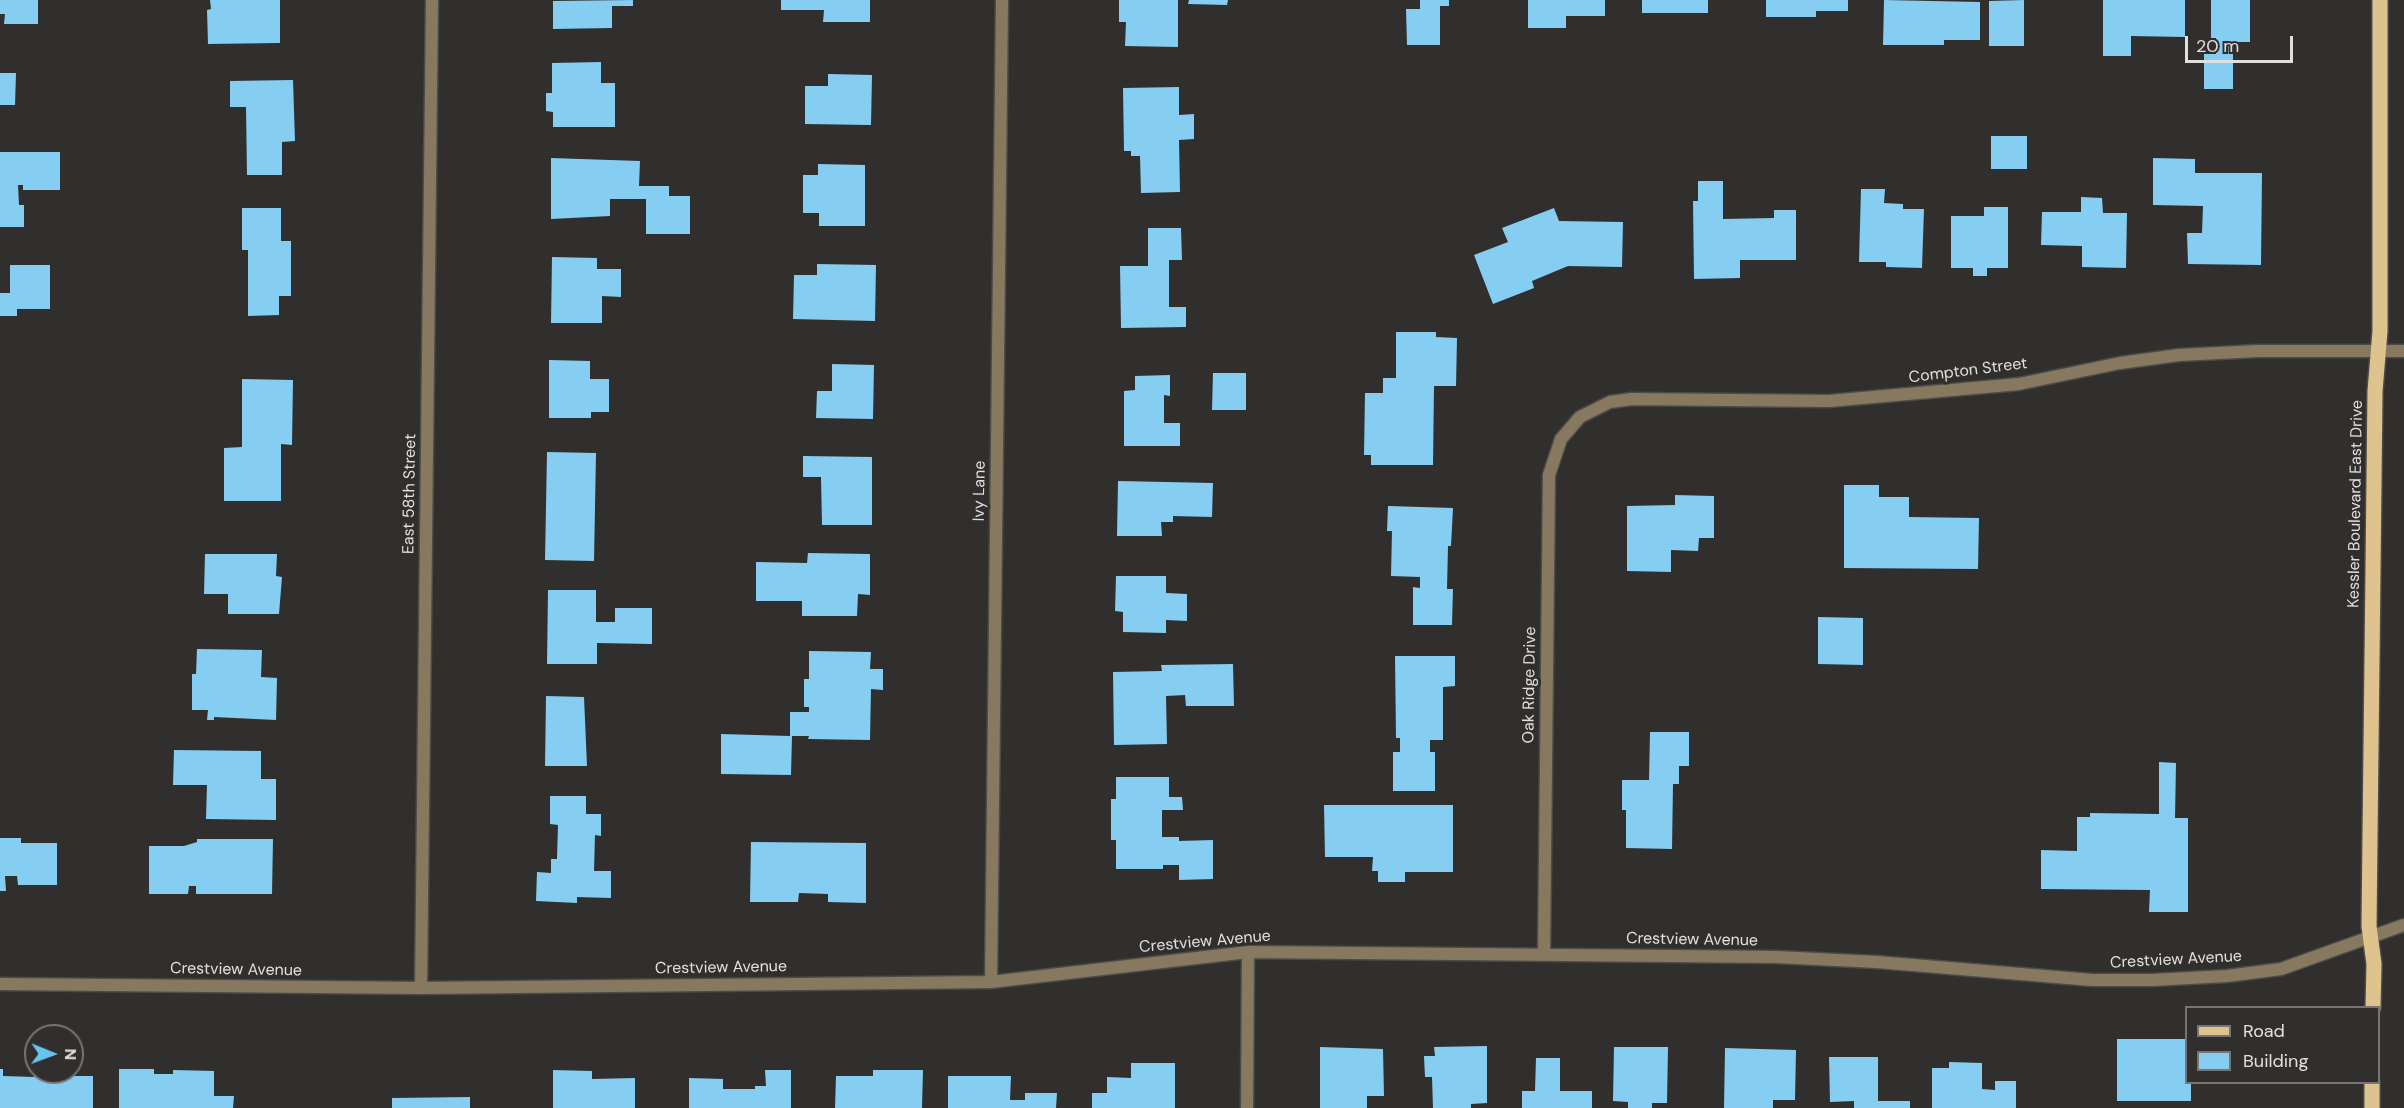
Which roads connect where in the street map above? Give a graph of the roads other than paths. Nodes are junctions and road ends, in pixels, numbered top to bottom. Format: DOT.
graph roads {
  1 [pos="432,0"];
  2 [pos="1002,0"];
  3 [pos="2380,0"];
  4 [pos="2379,351"];
  5 [pos="2404,351"];
  6 [pos="1575,422"];
  7 [pos="2404,925"];
  8 [pos="2371,938"];
  9 [pos="1248,952"];
  10 [pos="1544,955"];
  11 [pos="991,982"];
  12 [pos="0,984"];
  13 [pos="421,988"];
  14 [pos="2373,1006"];
  15 [pos="2372,1084"];
  16 [pos="1247,1108"];
  17 [pos="2372,1108"];
  1 -- 13 [label="street, East 58th Street"];
  2 -- 11 [label="street, Ivy Lane"];
  3 -- 4 [label="main road, Kessler Boulevard East Drive"];
  4 -- 5 [label="street, Compton Street"];
  4 -- 6 [label="street, Compton Street"];
  4 -- 8 [label="main road, Kessler Boulevard East Drive"];
  6 -- 10 [label="street, Oak Ridge Drive"];
  7 -- 8 [label="street, Crestview Avenue"];
  8 -- 10 [label="street, Crestview Avenue"];
  8 -- 14 [label="main road, Kessler Boulevard East Drive"];
  9 -- 10 [label="street, Crestview Avenue"];
  9 -- 11 [label="street, Crestview Avenue"];
  9 -- 16 [label="street"];
  11 -- 13 [label="street, Crestview Avenue"];
  12 -- 13 [label="street, Crestview Avenue"];
  15 -- 17 [label="main road"];
}
